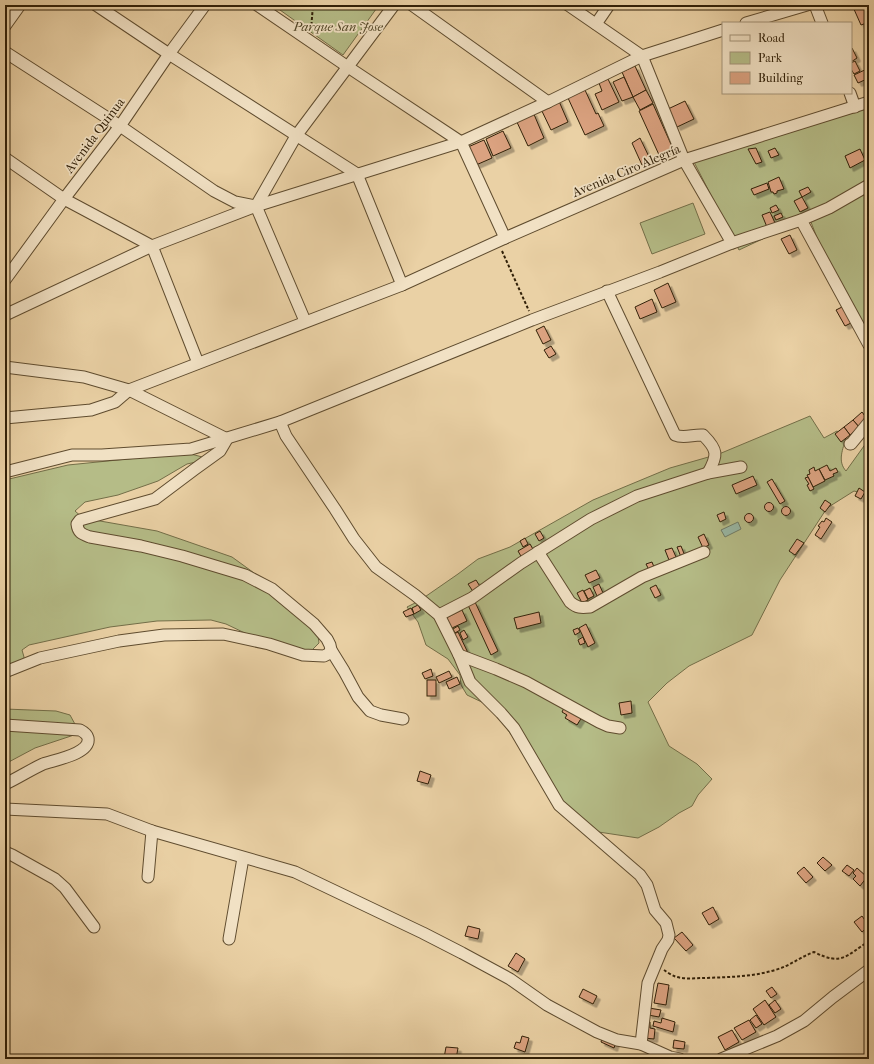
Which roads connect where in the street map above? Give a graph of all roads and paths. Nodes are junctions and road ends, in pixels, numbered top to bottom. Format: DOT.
graph roads {
  1 [pos="20,5"];
  2 [pos="96,5"];
  3 [pos="205,5"];
  4 [pos="257,5"];
  5 [pos="313,5"];
  6 [pos="394,5"];
  7 [pos="412,5"];
  8 [pos="568,5"];
  9 [pos="609,5"];
  10 [pos="808,5"];
  11 [pos="815,5"];
  12 [pos="749,22"];
  13 [pos="822,22"];
  14 [pos="596,24"];
  15 [pos="5,26"];
  16 [pos="722,30"];
  17 [pos="310,32"];
  18 [pos="5,52"];
  19 [pos="168,54"];
  20 [pos="642,56"];
  21 [pos="348,67"];
  22 [pos="850,94"];
  23 [pos="548,102"];
  24 [pos="869,102"];
  25 [pos="855,107"];
  26 [pos="120,126"];
  27 [pos="296,136"];
  28 [pos="461,142"];
  29 [pos="5,158"];
  30 [pos="684,160"];
  31 [pos="356,174"];
  32 [pos="869,185"];
  33 [pos="64,199"];
  34 [pos="256,206"];
  35 [pos="801,220"];
  36 [pos="505,238"];
  37 [pos="732,243"];
  38 [pos="152,246"];
  39 [pos="5,280"];
  40 [pos="402,285"];
  41 [pos="607,291"];
  42 [pos="5,316"];
  43 [pos="532,320"];
  44 [pos="305,321"];
  45 [pos="869,345"];
  46 [pos="198,363"];
  47 [pos="5,367"];
  48 [pos="129,390"];
  49 [pos="5,418"];
  50 [pos="280,422"];
  51 [pos="869,422"];
  52 [pos="227,439"];
  53 [pos="850,444"];
  54 [pos="741,467"];
  55 [pos="5,472"];
  56 [pos="708,473"];
  57 [pos="538,552"];
  58 [pos="704,552"];
  59 [pos="439,615"];
  60 [pos="331,650"];
  61 [pos="459,656"];
  62 [pos="5,672"];
  63 [pos="403,719"];
  64 [pos="5,725"];
  65 [pos="620,728"];
  66 [pos="5,784"];
  67 [pos="5,809"];
  68 [pos="152,831"];
  69 [pos="5,852"];
  70 [pos="243,858"];
  71 [pos="148,877"];
  72 [pos="94,927"];
  73 [pos="229,940"];
  74 [pos="869,941"];
  75 [pos="656,962"];
  76 [pos="869,970"];
  77 [pos="641,1044"];
  78 [pos="680,1059"];
  79 [pos="721,1059"];
  1 -- 15 [label="street"];
  2 -- 19 [label="street"];
  3 -- 19 [label="street, Avenida Quinua"];
  4 -- 21 [label="street"];
  5 -- 17 [label="path"];
  6 -- 21 [label="street"];
  7 -- 23 [label="street"];
  8 -- 14 [label="street"];
  9 -- 14 [label="street"];
  10 -- 12 [label="street"];
  11 -- 13 [label="street"];
  14 -- 20 [label="street"];
  16 -- 20 [label="street"];
  18 -- 26 [label="street"];
  19 -- 26 [label="street, Avenida Quinua"];
  19 -- 27 [label="street"];
  20 -- 23 [label="street"];
  20 -- 30 [label="street"];
  21 -- 27 [label="street"];
  21 -- 28 [label="street"];
  22 -- 25 [label="street"];
  23 -- 28 [label="street"];
  24 -- 25 [label="street, Avenida Ciro Alegría"];
  25 -- 30 [label="street, Avenida Ciro Alegría"];
  26 -- 33 [label="street, Avenida Quinua"];
  26 -- 34 [label="street"];
  27 -- 31 [label="street"];
  27 -- 34 [label="street"];
  28 -- 31 [label="street"];
  28 -- 36 [label="street"];
  29 -- 33 [label="street"];
  30 -- 36 [label="street, Avenida Ciro Alegría"];
  30 -- 37 [label="street"];
  31 -- 34 [label="street"];
  31 -- 40 [label="street"];
  32 -- 35 [label="street"];
  33 -- 38 [label="street"];
  33 -- 39 [label="street, Avenida Quinua"];
  34 -- 38 [label="street"];
  34 -- 44 [label="street"];
  35 -- 37 [label="street"];
  35 -- 45 [label="street"];
  36 -- 40 [label="street, Avenida Ciro Alegría"];
  36 -- 43 [label="path"];
  37 -- 41 [label="street"];
  38 -- 42 [label="street"];
  38 -- 46 [label="street"];
  40 -- 44 [label="street, Avenida Ciro Alegría"];
  41 -- 43 [label="street"];
  41 -- 56 [label="street"];
  43 -- 50 [label="street"];
  44 -- 46 [label="street, Avenida Ciro Alegría"];
  46 -- 48 [label="street, Avenida Ciro Alegría"];
  47 -- 48 [label="street"];
  48 -- 49 [label="street, Avenida Ciro Alegría"];
  48 -- 52 [label="street"];
  50 -- 52 [label="street"];
  50 -- 59 [label="street"];
  51 -- 53 [label="street"];
  52 -- 55 [label="street"];
  52 -- 60 [label="street"];
  54 -- 56 [label="street"];
  56 -- 57 [label="street"];
  57 -- 58 [label="street"];
  57 -- 59 [label="street"];
  59 -- 61 [label="street"];
  60 -- 62 [label="street"];
  60 -- 63 [label="street"];
  61 -- 65 [label="street"];
  61 -- 75 [label="street"];
  64 -- 66 [label="street"];
  67 -- 68 [label="street"];
  68 -- 70 [label="street"];
  68 -- 71 [label="street"];
  69 -- 72 [label="street"];
  70 -- 73 [label="street"];
  70 -- 77 [label="street"];
  74 -- 75 [label="path"];
  75 -- 77 [label="street"];
  76 -- 79 [label="street"];
  77 -- 78 [label="street"];
}
